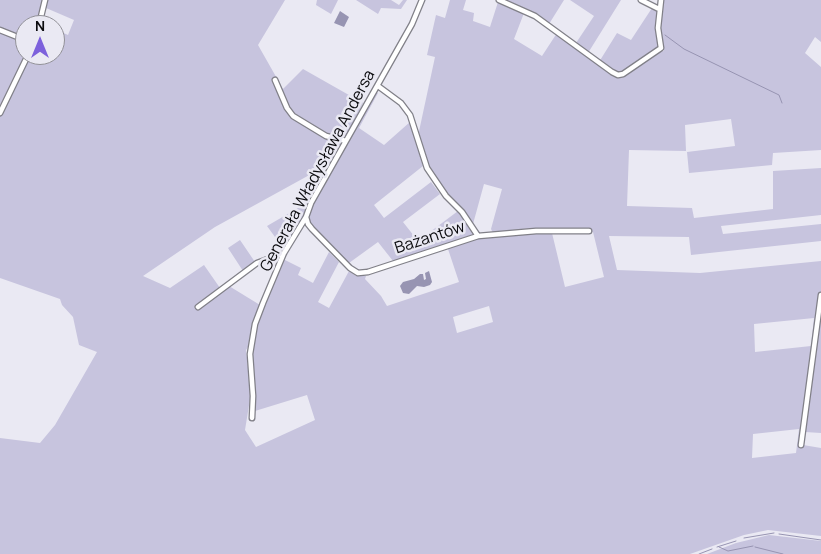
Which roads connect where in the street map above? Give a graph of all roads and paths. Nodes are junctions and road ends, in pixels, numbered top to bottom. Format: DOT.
graph roads {
  1 [pos="45,0"];
  2 [pos="422,0"];
  3 [pos="499,0"];
  4 [pos="641,0"];
  5 [pos="661,0"];
  6 [pos="659,9"];
  7 [pos="41,15"];
  8 [pos="0,30"];
  9 [pos="15,36"];
  10 [pos="23,65"];
  11 [pos="275,80"];
  12 [pos="378,86"];
  13 [pos="0,113"];
  14 [pos="346,141"];
  15 [pos="306,217"];
  16 [pos="589,230"];
  17 [pos="478,236"];
  18 [pos="284,253"];
  19 [pos="821,295"];
  20 [pos="198,307"];
  21 [pos="252,418"];
  22 [pos="801,445"];
  1 -- 7 [label="street"];
  2 -- 12 [label="street, Generała Władysława Andersa"];
  3 -- 6 [label="street"];
  4 -- 6 [label="street"];
  5 -- 6 [label="street"];
  8 -- 9 [label="street"];
  10 -- 13 [label="street"];
  11 -- 14 [label="street"];
  12 -- 14 [label="street, Generała Władysława Andersa"];
  12 -- 17 [label="street"];
  14 -- 15 [label="street, Generała Władysława Andersa"];
  15 -- 17 [label="street, Bażantów"];
  15 -- 18 [label="street, Generała Władysława Andersa"];
  16 -- 17 [label="street, Bażantów"];
  18 -- 20 [label="street"];
  18 -- 21 [label="street, Generała Władysława Andersa"];
  19 -- 22 [label="street"];
}
